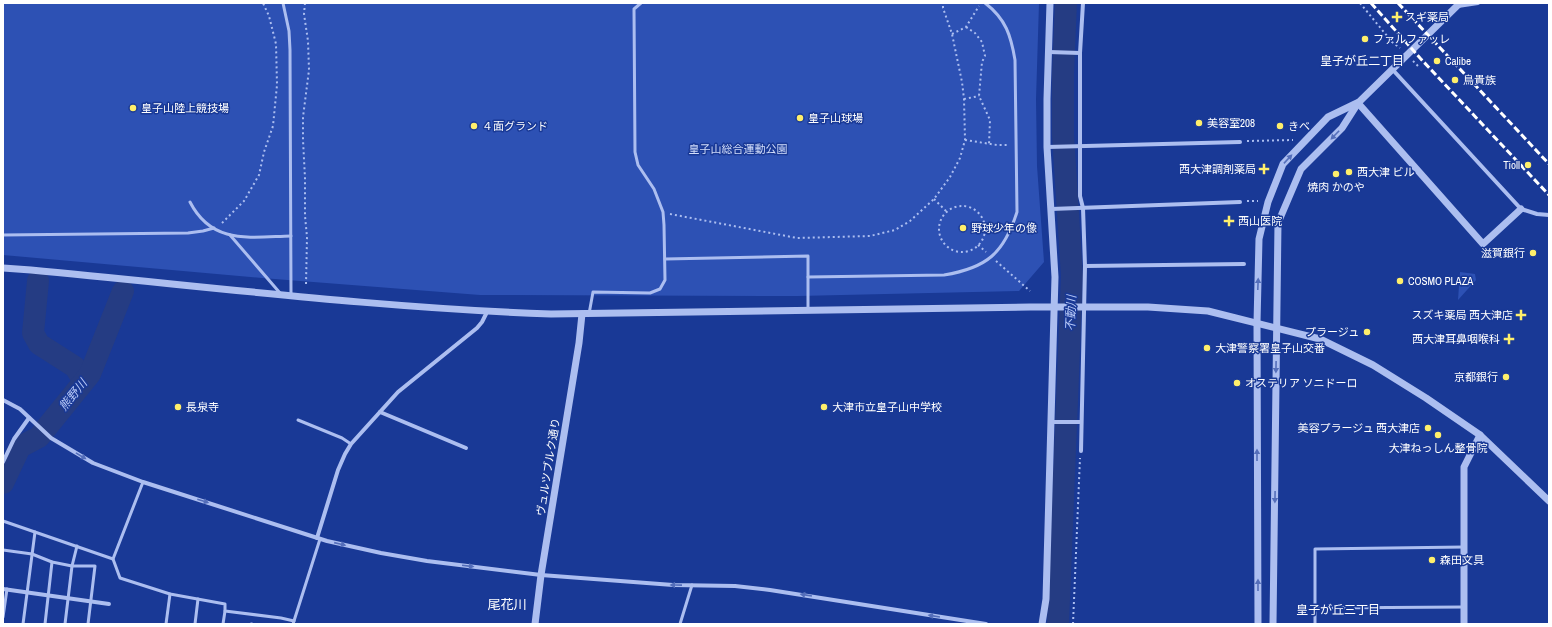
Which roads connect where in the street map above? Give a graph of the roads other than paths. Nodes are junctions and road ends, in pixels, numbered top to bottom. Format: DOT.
graph roads {
  1 [pos="283,3"];
  2 [pos="641,3"];
  3 [pos="985,3"];
  4 [pos="1050,3"];
  5 [pos="1082,3"];
  6 [pos="1478,3"];
  7 [pos="1458,4"];
  8 [pos="1049,52"];
  9 [pos="1079,53"];
  10 [pos="1392,69"];
  11 [pos="1358,103"];
  12 [pos="1240,142"];
  13 [pos="1079,146"];
  14 [pos="1048,147"];
  15 [pos="190,202"];
  16 [pos="1240,202"];
  17 [pos="1083,208"];
  18 [pos="1052,209"];
  19 [pos="1521,209"];
  20 [pos="1549,215"];
  21 [pos="214,228"];
  22 [pos="3,235"];
  23 [pos="230,235"];
  24 [pos="291,236"];
  25 [pos="664,259"];
  26 [pos="1244,264"];
  27 [pos="1086,266"];
  28 [pos="3,268"];
  29 [pos="808,277"];
  30 [pos="282,295"];
  31 [pos="291,296"];
  32 [pos="1058,307"];
  33 [pos="1085,307"];
  34 [pos="808,311"];
  35 [pos="487,312"];
  36 [pos="585,314"];
  37 [pos="1257,322"];
  38 [pos="1277,328"];
  39 [pos="3,400"];
  40 [pos="380,412"];
  41 [pos="29,418"];
  42 [pos="298,420"];
  43 [pos="1052,422"];
  44 [pos="1081,422"];
  45 [pos="1480,435"];
  46 [pos="351,444"];
  47 [pos="466,448"];
  48 [pos="1081,451"];
  49 [pos="3,462"];
  50 [pos="144,482"];
  51 [pos="1549,501"];
  52 [pos="3,522"];
  53 [pos="35,532"];
  54 [pos="319,538"];
  55 [pos="76,546"];
  56 [pos="1464,547"];
  57 [pos="3,550"];
  58 [pos="32,554"];
  59 [pos="113,559"];
  60 [pos="52,562"];
  61 [pos="72,566"];
  62 [pos="541,575"];
  63 [pos="692,585"];
  64 [pos="5,589"];
  65 [pos="27,592"];
  66 [pos="170,594"];
  67 [pos="48,595"];
  68 [pos="69,598"];
  69 [pos="198,599"];
  70 [pos="90,602"];
  71 [pos="109,604"];
  72 [pos="1464,607"];
  73 [pos="1315,608"];
  74 [pos="225,611"];
  75 [pos="3,618"];
  76 [pos="293,622"];
  77 [pos="23,624"];
  78 [pos="45,624"];
  79 [pos="65,624"];
  80 [pos="88,624"];
  81 [pos="166,624"];
  82 [pos="195,624"];
  83 [pos="223,624"];
  84 [pos="535,624"];
  85 [pos="680,624"];
  86 [pos="986,624"];
  87 [pos="1042,624"];
  88 [pos="1258,624"];
  89 [pos="1273,624"];
  90 [pos="1315,624"];
  91 [pos="1464,624"];
  1 -- 24 [label="lane"];
  2 -- 25 [label="lane"];
  3 -- 29 [label="lane"];
  4 -- 8 [label="street"];
  5 -- 9 [label="street"];
  6 -- 7 [label="street"];
  7 -- 10 [label="street"];
  8 -- 9 [label="street"];
  8 -- 14 [label="street"];
  9 -- 13 [label="street"];
  10 -- 11 [label="street"];
  10 -- 19 [label="street"];
  11 -- 19 [label="street"];
  37 -- 11 [label="street, one-way"];
  11 -- 38 [label="street, one-way"];
  12 -- 13 [label="street"];
  13 -- 14 [label="street"];
  13 -- 17 [label="street"];
  14 -- 18 [label="street"];
  15 -- 21 [label="lane"];
  16 -- 17 [label="street"];
  17 -- 18 [label="street"];
  17 -- 27 [label="street"];
  18 -- 32 [label="street"];
  19 -- 20 [label="street"];
  21 -- 22 [label="lane"];
  21 -- 23 [label="lane"];
  23 -- 24 [label="lane"];
  23 -- 30 [label="lane"];
  24 -- 31 [label="lane"];
  25 -- 29 [label="lane"];
  25 -- 36 [label="lane"];
  26 -- 27 [label="street"];
  27 -- 33 [label="street"];
  28 -- 30 [label="street"];
  29 -- 34 [label="lane"];
  30 -- 31 [label="street"];
  31 -- 35 [label="street"];
  32 -- 33 [label="street"];
  32 -- 34 [label="street"];
  32 -- 43 [label="street"];
  33 -- 37 [label="street"];
  33 -- 44 [label="street"];
  34 -- 36 [label="street"];
  35 -- 36 [label="street"];
  35 -- 40 [label="street"];
  36 -- 62 [label="street, ヴュルツブルク通り"];
  37 -- 38 [label="street"];
  88 -- 37 [label="street, one-way"];
  38 -- 45 [label="street"];
  38 -- 89 [label="street, one-way"];
  39 -- 41 [label="street"];
  40 -- 46 [label="street"];
  40 -- 47 [label="street"];
  41 -- 49 [label="street"];
  41 -- 50 [label="street, one-way"];
  42 -- 46 [label="lane"];
  43 -- 44 [label="street"];
  43 -- 87 [label="street"];
  44 -- 48 [label="street"];
  45 -- 51 [label="street"];
  45 -- 56 [label="street"];
  46 -- 54 [label="street"];
  50 -- 54 [label="street, one-way"];
  50 -- 59 [label="lane"];
  52 -- 53 [label="lane"];
  53 -- 55 [label="lane"];
  53 -- 58 [label="lane"];
  54 -- 62 [label="street, one-way"];
  54 -- 76 [label="lane"];
  55 -- 59 [label="lane"];
  55 -- 61 [label="lane"];
  56 -- 72 [label="street"];
  56 -- 73 [label="lane"];
  57 -- 58 [label="lane"];
  58 -- 60 [label="lane"];
  58 -- 65 [label="lane"];
  59 -- 66 [label="lane"];
  60 -- 61 [label="lane"];
  60 -- 67 [label="lane"];
  61 -- 68 [label="lane"];
  61 -- 70 [label="lane"];
  63 -- 62 [label="street, one-way"];
  62 -- 84 [label="street, ヴュルツブルク通り"];
  63 -- 85 [label="lane"];
  86 -- 63 [label="street, one-way"];
  64 -- 65 [label="street"];
  64 -- 75 [label="lane"];
  65 -- 67 [label="street"];
  65 -- 77 [label="lane"];
  66 -- 69 [label="lane"];
  66 -- 81 [label="lane"];
  67 -- 68 [label="street"];
  67 -- 78 [label="lane"];
  68 -- 70 [label="street"];
  68 -- 79 [label="lane"];
  69 -- 74 [label="lane"];
  69 -- 82 [label="lane"];
  70 -- 71 [label="street"];
  70 -- 80 [label="lane"];
  72 -- 73 [label="lane"];
  72 -- 91 [label="street"];
  73 -- 90 [label="lane"];
  74 -- 76 [label="lane"];
  74 -- 83 [label="lane"];
}
